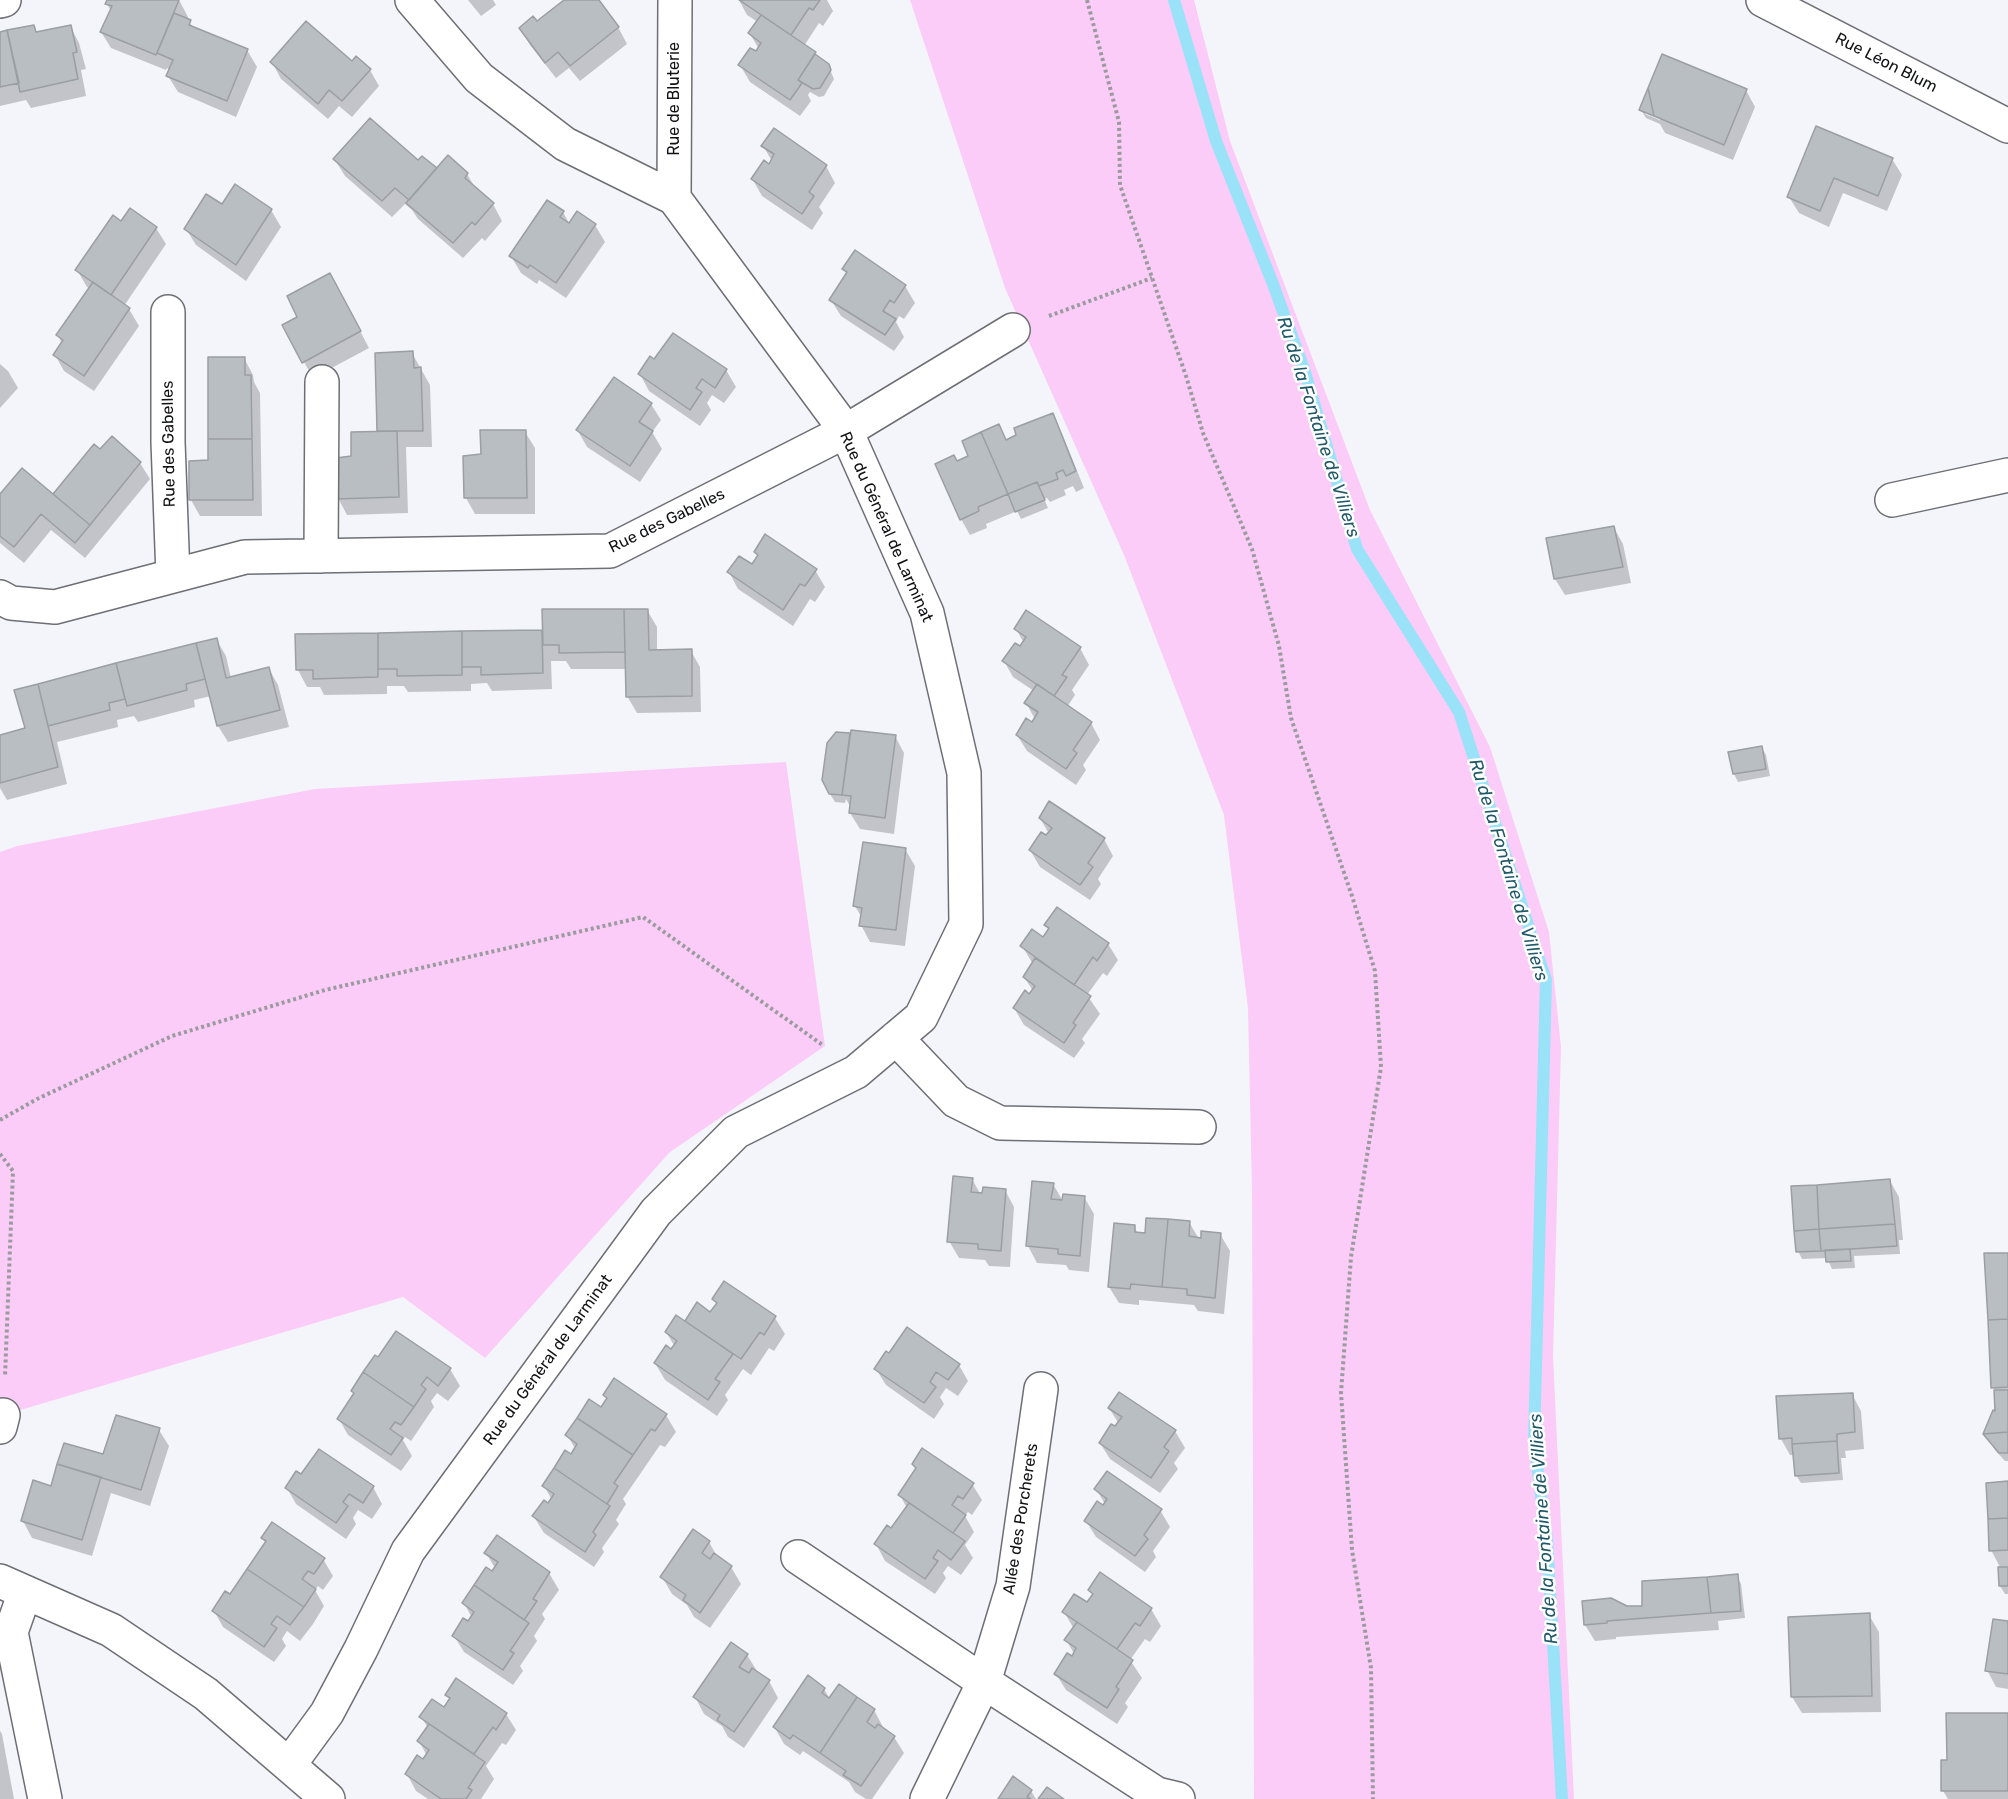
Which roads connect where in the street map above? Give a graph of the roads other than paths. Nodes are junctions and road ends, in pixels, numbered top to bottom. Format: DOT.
graph roads {
  1 [pos="412,0"];
  2 [pos="675,0"];
  3 [pos="1764,0"];
  4 [pos="2008,126"];
  5 [pos="674,198"];
  6 [pos="168,312"];
  7 [pos="1013,330"];
  8 [pos="322,382"];
  9 [pos="846,431"];
  10 [pos="2008,474"];
  11 [pos="1892,500"];
  12 [pos="321,556"];
  13 [pos="172,576"];
  14 [pos="4,605"];
  15 [pos="896,1038"];
  16 [pos="1199,1127"];
  17 [pos="1041,1389"];
  18 [pos="798,1557"];
  19 [pos="12,1586"];
  20 [pos="984,1682"];
  21 [pos="289,1765"];
  22 [pos="45,1799"];
  23 [pos="328,1799"];
  24 [pos="927,1799"];
  25 [pos="1178,1799"];
  1 -- 5 [label="street, Rue du Général de Larminat"];
  2 -- 5 [label="street, Rue de Bluterie"];
  3 -- 4 [label="street, Rue Léon Blum"];
  5 -- 9 [label="street, Rue du Général de Larminat"];
  6 -- 13 [label="street, Rue des Gabelles"];
  7 -- 9 [label="street, Rue des Gabelles"];
  8 -- 12 [label="street"];
  9 -- 12 [label="street, Rue des Gabelles"];
  9 -- 15 [label="street, Rue du Général de Larminat"];
  10 -- 11 [label="street"];
  12 -- 13 [label="street, Rue des Gabelles"];
  13 -- 14 [label="street, Rue des Gabelles"];
  15 -- 16 [label="street"];
  15 -- 21 [label="street, Rue du Général de Larminat"];
  17 -- 20 [label="street, Allée des Porcherets"];
  18 -- 20 [label="street"];
  19 -- 21 [label="street"];
  19 -- 22 [label="street"];
  20 -- 24 [label="street, Allée des Porcherets"];
  20 -- 25 [label="street"];
  21 -- 23 [label="street"];
}
